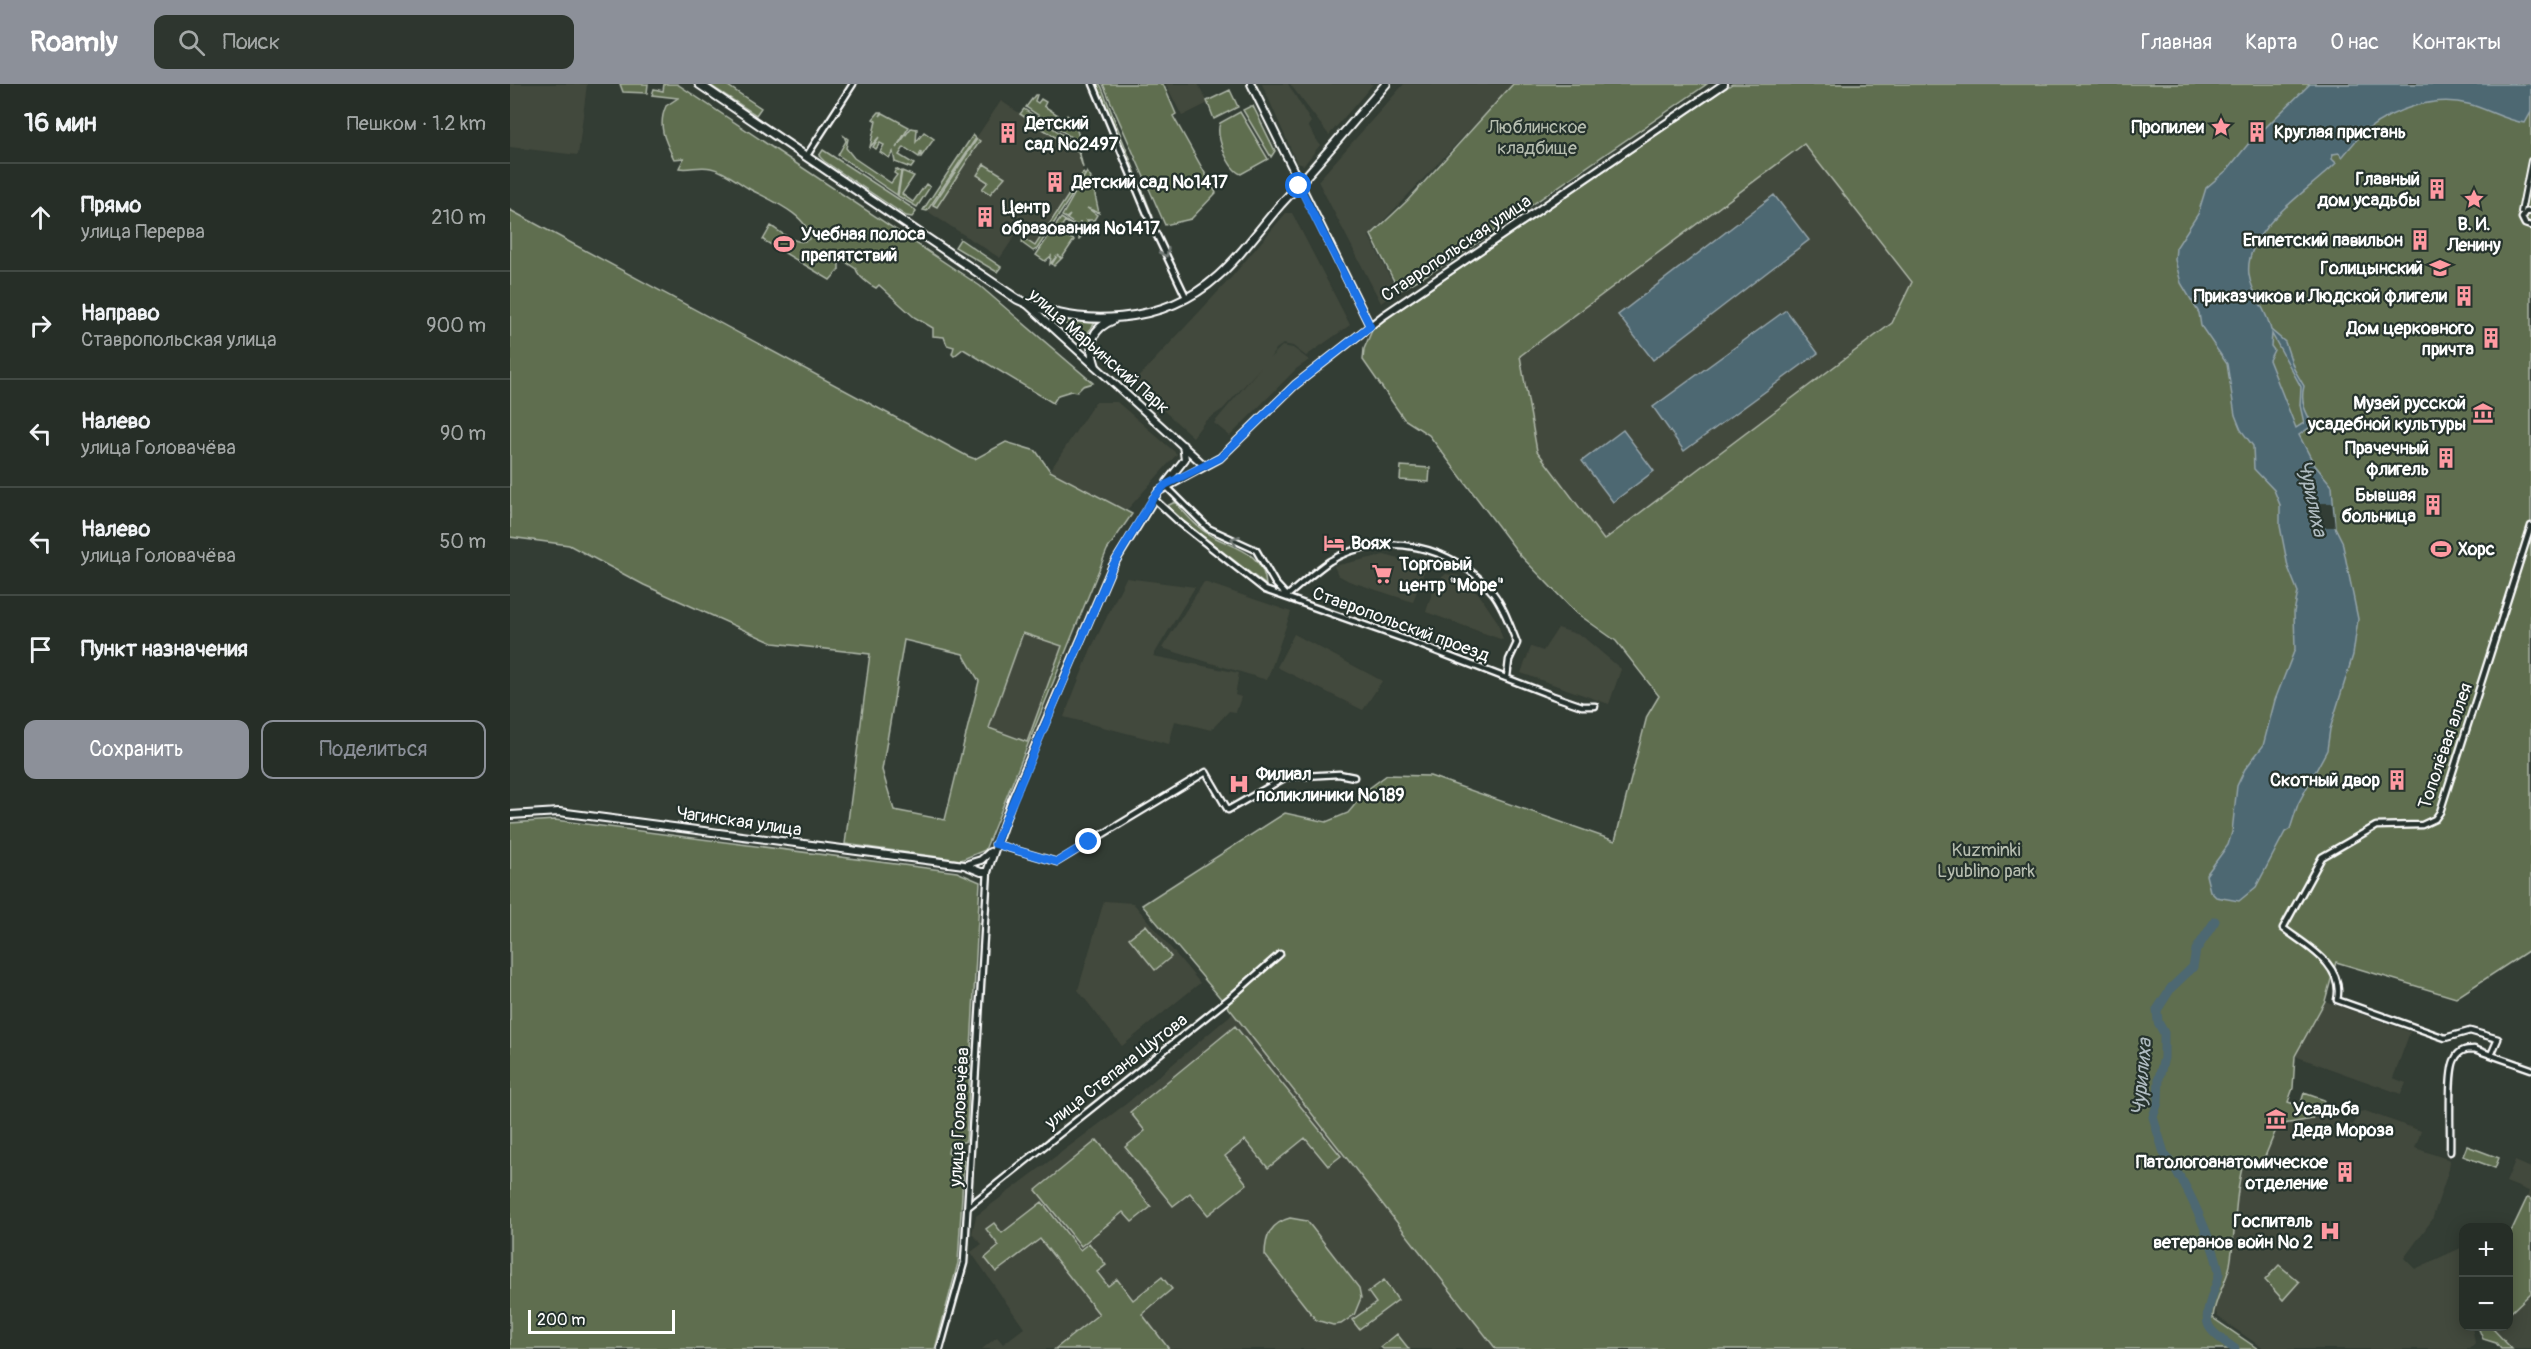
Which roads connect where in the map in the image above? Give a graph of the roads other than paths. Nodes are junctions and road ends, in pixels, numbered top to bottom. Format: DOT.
graph roads {
  1 [pos="699,84"];
  2 [pos="854,84"];
  3 [pos="1093,84"];
  4 [pos="1251,84"];
  5 [pos="1386,84"];
  6 [pos="1724,84"];
  7 [pos="806,157"];
  8 [pos="2531,161"];
  9 [pos="1299,186"];
  10 [pos="2531,211"];
  11 [pos="2521,212"];
  12 [pos="2531,226"];
  13 [pos="1186,297"];
  14 [pos="1026,303"];
  15 [pos="1122,317"];
  16 [pos="1370,326"];
  17 [pos="1095,365"];
  18 [pos="1183,445"];
  19 [pos="1205,466"];
  20 [pos="1165,485"];
  21 [pos="1153,498"];
  22 [pos="2531,526"];
  23 [pos="1287,596"];
  24 [pos="1507,676"];
  25 [pos="1595,706"];
  26 [pos="1354,777"];
  27 [pos="510,815"];
  28 [pos="994,846"];
  29 [pos="980,860"];
  30 [pos="964,865"];
  31 [pos="989,867"];
  32 [pos="978,871"];
  33 [pos="986,883"];
  34 [pos="1280,954"];
  35 [pos="2491,1055"];
  36 [pos="2531,1069"];
  37 [pos="2450,1152"];
  38 [pos="968,1207"];
  39 [pos="940,1349"];
  1 -- 7 [label="main road, улица Марьинский Парк"];
  2 -- 7 [label="street"];
  3 -- 13 [label="street, one-way"];
  4 -- 9 [label="street"];
  5 -- 9 [label="main road"];
  6 -- 16 [label="street, Ставропольская улица"];
  7 -- 14 [label="main road, улица Марьинский Парк"];
  8 -- 11 [label="street"];
  9 -- 13 [label="main road"];
  9 -- 16 [label="street"];
  10 -- 12 [label="street"];
  13 -- 15 [label="main road"];
  14 -- 15 [label="main road"];
  14 -- 17 [label="street, улица Марьинский Парк"];
  15 -- 17 [label="main road"];
  16 -- 19 [label="street, Ставропольская улица"];
  17 -- 18 [label="street, улица Марьинский Парк"];
  18 -- 19 [label="street, улица Марьинский Парк"];
  18 -- 20 [label="street"];
  19 -- 20 [label="street, Ставропольская улица"];
  20 -- 21 [label="street, Ставропольская улица"];
  23 -- 20 [label="street, Ставропольский проезд, one-way"];
  21 -- 23 [label="street, Ставропольский проезд"];
  21 -- 28 [label="street, Ставропольская улица"];
  22 -- 35 [label="street, Тополёвая аллея"];
  23 -- 24 [label="street, Ставропольский проезд"];
  23 -- 24 [label="street, Ставропольский проезд"];
  24 -- 25 [label="street, Ставропольский проезд"];
  26 -- 28 [label="street"];
  27 -- 30 [label="street, Чагинская улица"];
  28 -- 29 [label="street, Ставропольская улица"];
  28 -- 31 [label="street, Ставропольская улица"];
  29 -- 30 [label="street, Чагинская улица"];
  29 -- 31 [label="street"];
  29 -- 32 [label="street"];
  30 -- 32 [label="street, Чагинская улица"];
  31 -- 32 [label="street"];
  31 -- 33 [label="street, улица Головачёва"];
  32 -- 33 [label="street"];
  33 -- 38 [label="street, улица Головачёва"];
  34 -- 38 [label="street, улица Степана Шутова"];
  35 -- 36 [label="street"];
  35 -- 37 [label="street"];
  38 -- 39 [label="street, улица Головачёва"];
}
